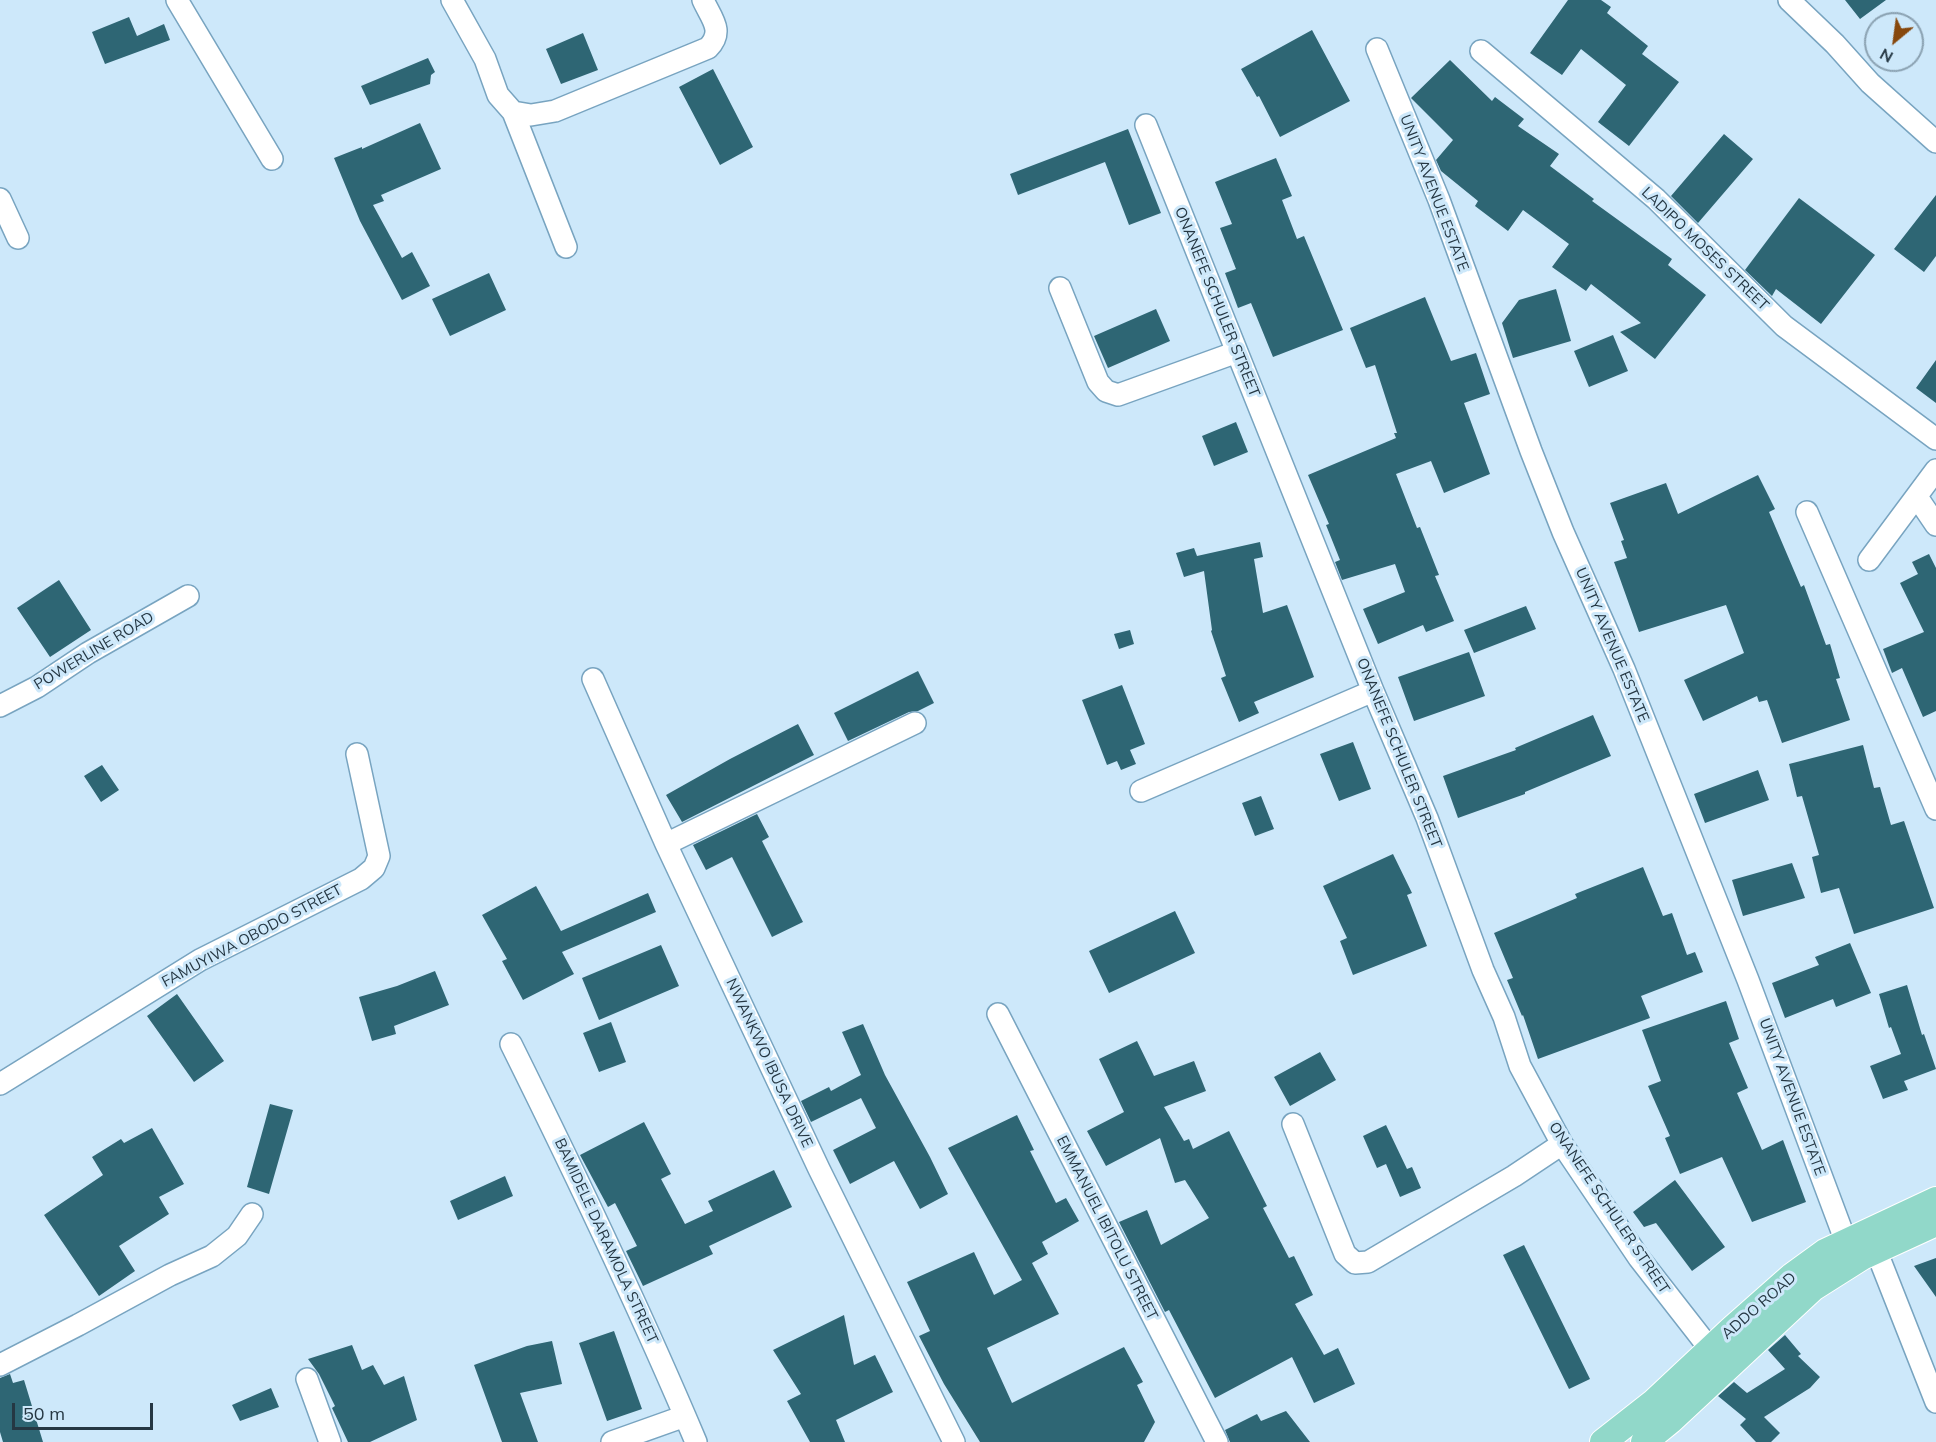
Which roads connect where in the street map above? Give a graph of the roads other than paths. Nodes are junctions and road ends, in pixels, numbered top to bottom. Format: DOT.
graph roads {
  1 [pos="177,0"];
  2 [pos="452,0"];
  3 [pos="703,0"];
  4 [pos="1789,0"];
  5 [pos="1377,50"];
  6 [pos="1481,51"];
  7 [pos="513,112"];
  8 [pos="1146,125"];
  9 [pos="1936,142"];
  10 [pos="272,159"];
  11 [pos="0,199"];
  12 [pos="18,238"];
  13 [pos="566,247"];
  14 [pos="1060,288"];
  15 [pos="1237,352"];
  16 [pos="1936,439"];
  17 [pos="1936,470"];
  18 [pos="1917,497"];
  19 [pos="1807,512"];
  20 [pos="1936,525"];
  21 [pos="1869,560"];
  22 [pos="188,596"];
  23 [pos="593,680"];
  24 [pos="1373,691"];
  25 [pos="0,705"];
  26 [pos="915,723"];
  27 [pos="357,754"];
  28 [pos="1141,791"];
  29 [pos="1936,809"];
  30 [pos="666,844"];
  31 [pos="998,1014"];
  32 [pos="511,1044"];
  33 [pos="0,1084"];
  34 [pos="1293,1124"];
  35 [pos="1562,1144"];
  36 [pos="1936,1200"];
  37 [pos="252,1214"];
  38 [pos="1936,1223"];
  39 [pos="1846,1242"];
  40 [pos="1876,1250"];
  41 [pos="1710,1349"];
  42 [pos="0,1365"];
  43 [pos="307,1379"];
  44 [pos="1936,1402"];
  45 [pos="685,1416"];
  46 [pos="330,1442"];
  47 [pos="612,1442"];
  48 [pos="696,1442"];
  49 [pos="954,1442"];
  50 [pos="1217,1442"];
  51 [pos="1603,1442"];
  52 [pos="1644,1442"];
  1 -- 10 [label="street"];
  2 -- 7 [label="street"];
  3 -- 7 [label="street"];
  4 -- 9 [label="street"];
  5 -- 39 [label="street, UNITY AVENUE ESTATE"];
  6 -- 16 [label="street, LADIPO MOSES STREET"];
  7 -- 13 [label="street"];
  8 -- 15 [label="street, ONANEFE SCHULER STREET"];
  11 -- 12 [label="street"];
  14 -- 15 [label="street"];
  15 -- 24 [label="street, ONANEFE SCHULER STREET"];
  17 -- 18 [label="street"];
  18 -- 20 [label="street"];
  18 -- 21 [label="street"];
  19 -- 29 [label="street"];
  22 -- 25 [label="street, POWERLINE ROAD"];
  23 -- 30 [label="street, NWANKWO IBUSA DRIVE"];
  24 -- 28 [label="street"];
  24 -- 35 [label="street, ONANEFE SCHULER STREET"];
  26 -- 30 [label="street"];
  27 -- 33 [label="street, FAMUYIWA OBODO STREET"];
  30 -- 49 [label="street, NWANKWO IBUSA DRIVE"];
  31 -- 50 [label="street, EMMANUEL IBITOLU STREET"];
  32 -- 45 [label="street, BAMIDELE DARAMOLA STREET"];
  34 -- 35 [label="street"];
  35 -- 41 [label="street, ONANEFE SCHULER STREET"];
  36 -- 39 [label="main road, ADDO ROAD"];
  37 -- 42 [label="street"];
  38 -- 40 [label="main road, ADDO ROAD"];
  39 -- 41 [label="main road, ADDO ROAD"];
  40 -- 44 [label="street"];
  40 -- 52 [label="main road, ADDO ROAD"];
  41 -- 51 [label="main road, ADDO ROAD"];
  43 -- 46 [label="street"];
  45 -- 47 [label="street"];
  45 -- 48 [label="street, BAMIDELE DARAMOLA STREET"];
}
